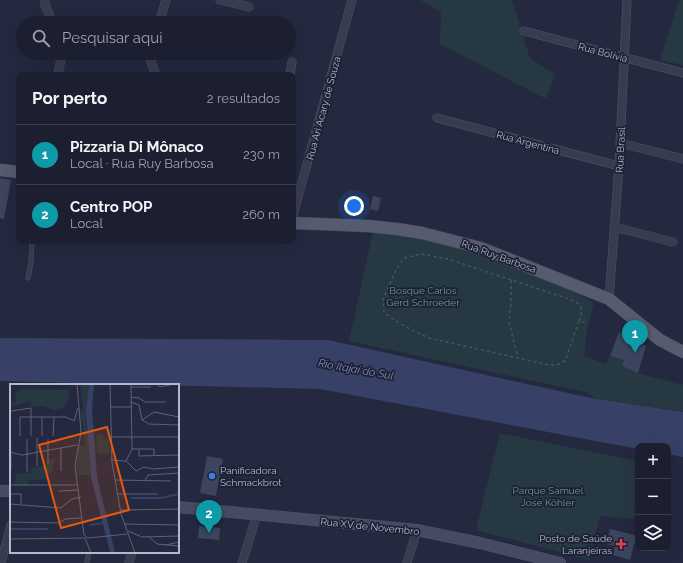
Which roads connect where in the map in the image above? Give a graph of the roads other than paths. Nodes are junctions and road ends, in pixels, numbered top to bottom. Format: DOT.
graph roads {
  1 [pos="45,0"];
  2 [pos="166,0"];
  3 [pos="220,0"];
  4 [pos="352,0"];
  5 [pos="628,0"];
  6 [pos="249,7"];
  7 [pos="50,16"];
  8 [pos="160,16"];
  9 [pos="524,31"];
  10 [pos="624,58"];
  11 [pos="61,60"];
  12 [pos="150,60"];
  13 [pos="292,62"];
  14 [pos="59,72"];
  15 [pos="155,72"];
  16 [pos="290,72"];
  17 [pos="683,73"];
  18 [pos="437,118"];
  19 [pos="620,143"];
  20 [pos="683,159"];
  21 [pos="619,166"];
  22 [pos="0,170"];
  23 [pos="16,172"];
  24 [pos="296,204"];
  25 [pos="296,223"];
  26 [pos="614,227"];
  27 [pos="673,242"];
  28 [pos="32,244"];
  29 [pos="28,278"];
  30 [pos="609,299"];
  31 [pos="683,352"];
  32 [pos="0,491"];
  33 [pos="10,492"];
  34 [pos="179,506"];
  35 [pos="257,514"];
  36 [pos="10,529"];
  37 [pos="417,530"];
  38 [pos="89,553"];
  39 [pos="132,553"];
  40 [pos="87,562"];
  41 [pos="1,563"];
  42 [pos="129,563"];
  43 [pos="242,563"];
  44 [pos="407,563"];
  45 [pos="560,563"];
  1 -- 7 [label="street"];
  2 -- 8 [label="street"];
  3 -- 6 [label="street"];
  4 -- 24 [label="street, Rua Ari Acary de Souza"];
  5 -- 10 [label="street, Rua Brasil"];
  9 -- 10 [label="street, Rua Bolívia"];
  10 -- 17 [label="street, Rua Bolívia"];
  10 -- 19 [label="street, Rua Brasil"];
  11 -- 14 [label="street"];
  12 -- 15 [label="street"];
  13 -- 16 [label="street"];
  18 -- 21 [label="street, Rua Argentina"];
  19 -- 20 [label="street"];
  19 -- 21 [label="street, Rua Brasil"];
  21 -- 26 [label="street, Rua Brasil"];
  22 -- 23 [label="main road"];
  25 -- 30 [label="main road, Rua Ruy Barbosa"];
  26 -- 27 [label="street"];
  26 -- 30 [label="street, Rua Brasil"];
  28 -- 29 [label="lane"];
  30 -- 31 [label="main road, Rua Ruy Barbosa"];
  32 -- 33 [label="main road"];
  34 -- 35 [label="main road, Rua XV de Novembro"];
  35 -- 37 [label="main road, Rua XV de Novembro"];
  35 -- 43 [label="street"];
  36 -- 41 [label="street"];
  37 -- 44 [label="street"];
  37 -- 45 [label="main road, Rua XV de Novembro"];
  38 -- 40 [label="lane"];
  39 -- 42 [label="street"];
}
